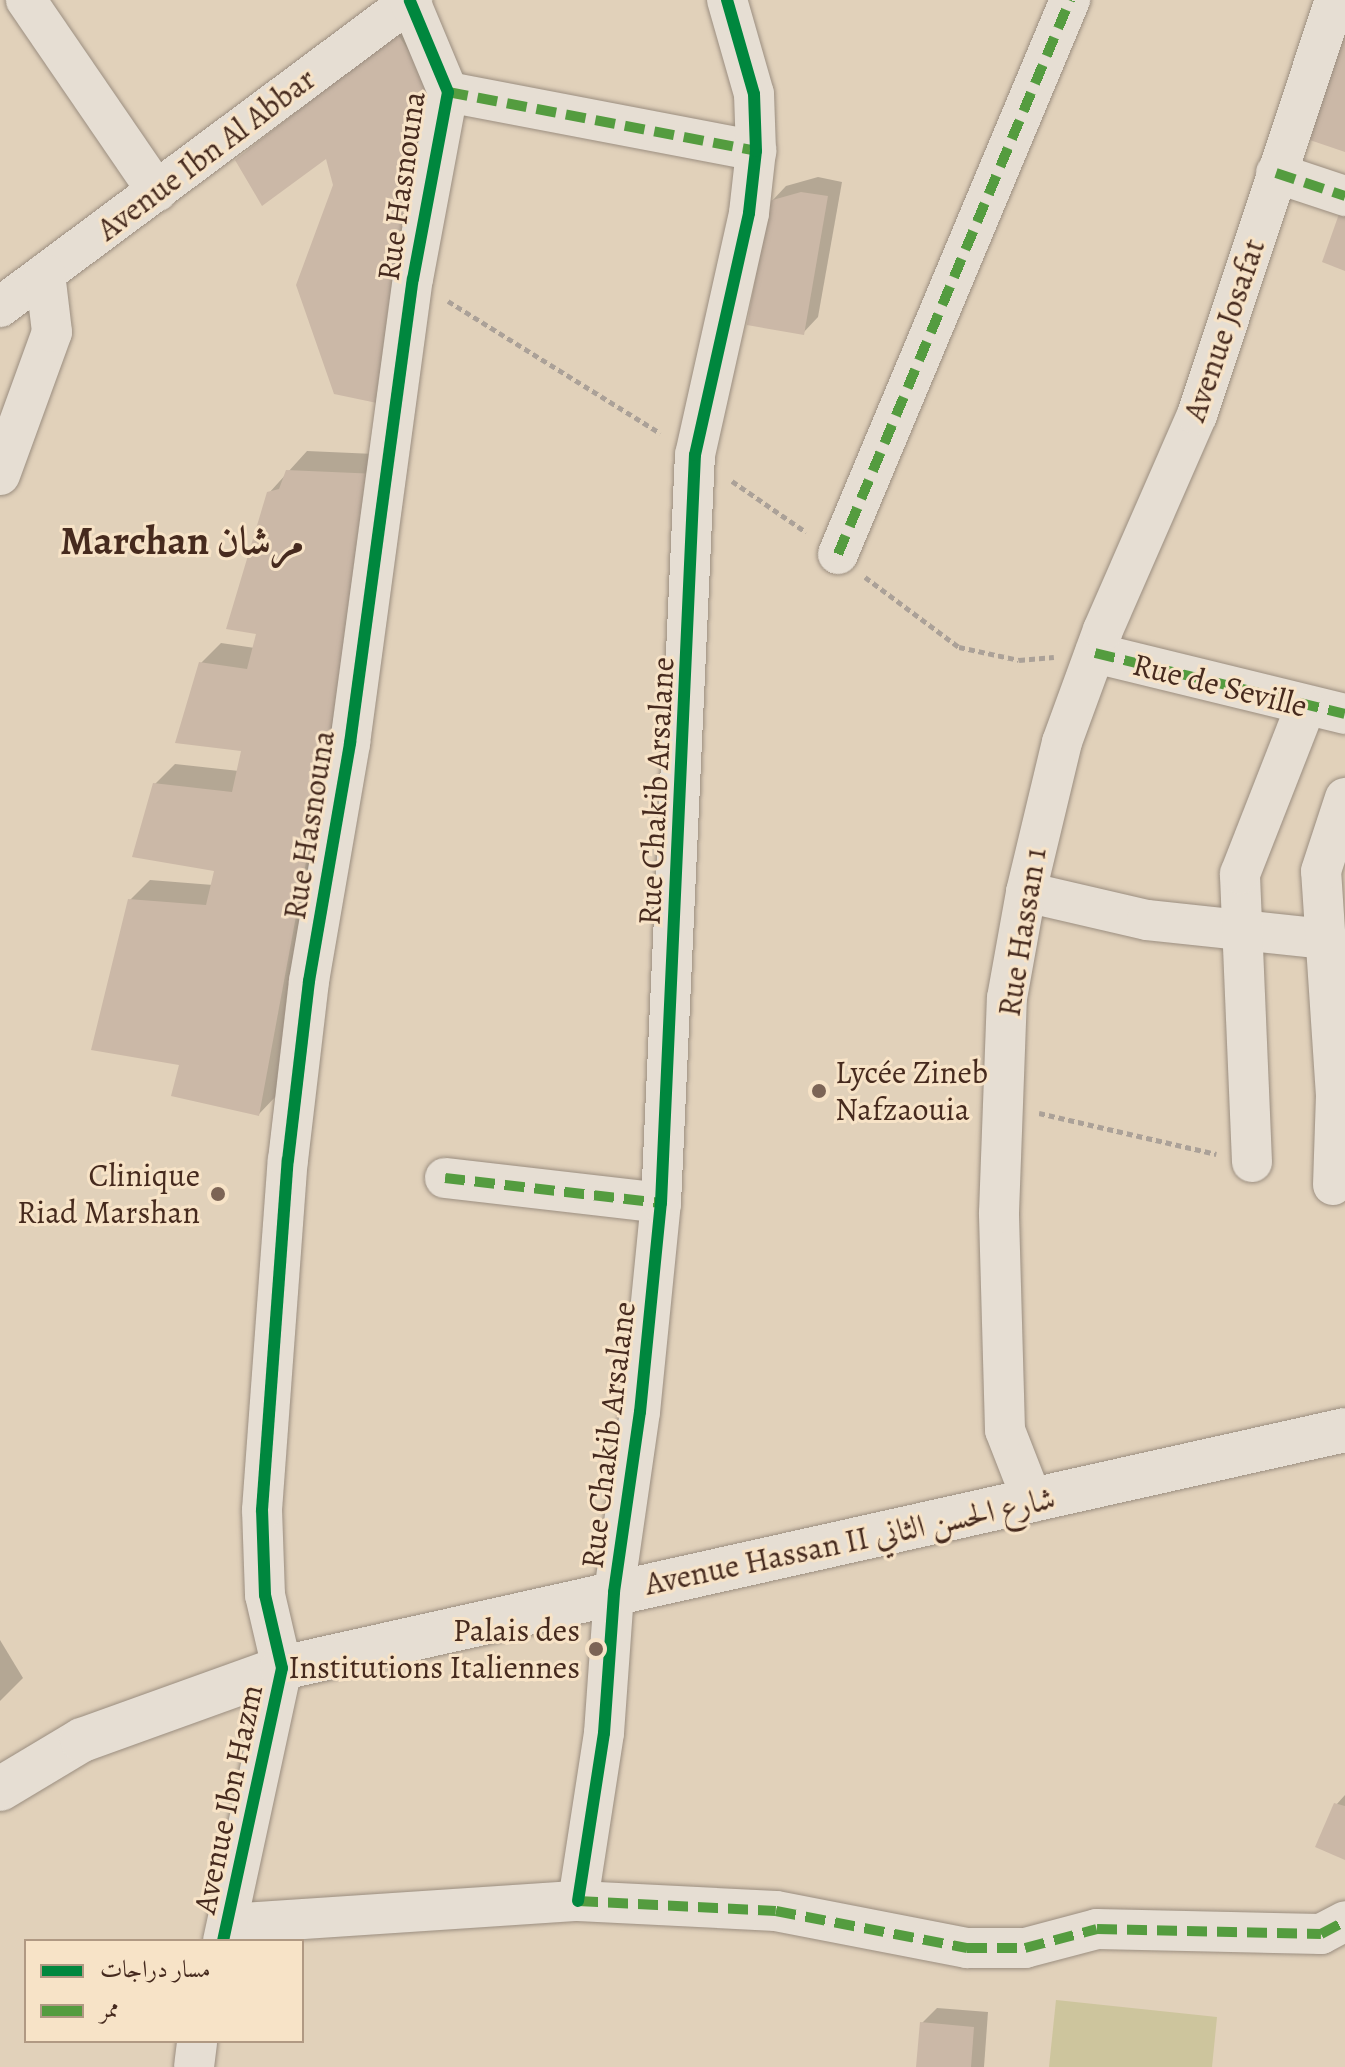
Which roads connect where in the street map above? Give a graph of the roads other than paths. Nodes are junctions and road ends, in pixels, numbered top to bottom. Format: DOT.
graph roads {
  1 [pos="26,0"];
  2 [pos="411,0"];
  3 [pos="727,0"];
  4 [pos="1070,0"];
  5 [pos="1335,0"];
  6 [pos="448,92"];
  7 [pos="756,151"];
  8 [pos="1276,173"];
  9 [pos="157,191"];
  10 [pos="1345,196"];
  11 [pos="45,273"];
  12 [pos="0,307"];
  13 [pos="0,475"];
  14 [pos="838,554"];
  15 [pos="1095,653"];
  16 [pos="1305,708"];
  17 [pos="1345,714"];
  18 [pos="1345,798"];
  19 [pos="1026,892"];
  20 [pos="1241,930"];
  21 [pos="1324,939"];
  22 [pos="1252,1162"];
  23 [pos="445,1178"];
  24 [pos="1333,1185"];
  25 [pos="661,1203"];
  26 [pos="1345,1430"];
  27 [pos="1033,1502"];
  28 [pos="614,1592"];
  29 [pos="282,1668"];
  30 [pos="0,1789"];
  31 [pos="578,1901"];
  32 [pos="1345,1921"];
  33 [pos="225,1932"];
  34 [pos="197,2043"];
  35 [pos="194,2067"];
  1 -- 9 [label="street"];
  2 -- 6 [label="street, Rue Hasnouna"];
  2 -- 9 [label="street, Avenue Ibn Al Abbar"];
  3 -- 7 [label="street, Rue Chakib Arsalane"];
  4 -- 14 [label="street"];
  5 -- 8 [label="street, Avenue Josafat"];
  6 -- 7 [label="street"];
  6 -- 29 [label="street, Rue Hasnouna"];
  7 -- 25 [label="street, Rue Chakib Arsalane"];
  8 -- 10 [label="street"];
  8 -- 15 [label="street, Avenue Josafat"];
  9 -- 11 [label="street, Avenue Ibn Al Abbar"];
  11 -- 12 [label="street, Avenue Ibn Al Abbar"];
  11 -- 13 [label="street"];
  15 -- 16 [label="street, Rue de Seville"];
  15 -- 19 [label="street, Rue Hassan 1"];
  16 -- 17 [label="street, Rue de Seville"];
  16 -- 20 [label="street"];
  18 -- 21 [label="street"];
  19 -- 20 [label="street"];
  19 -- 27 [label="street, Rue Hassan 1"];
  20 -- 21 [label="street"];
  20 -- 22 [label="street"];
  21 -- 24 [label="street"];
  23 -- 25 [label="street"];
  25 -- 28 [label="street, Rue Chakib Arsalane"];
  26 -- 27 [label="street, Avenue Hassan II شارع الحسن الثاني"];
  27 -- 28 [label="street, Avenue Hassan II شارع الحسن الثاني"];
  28 -- 29 [label="street, Avenue Hassan II شارع الحسن الثاني"];
  28 -- 31 [label="street, Rue Chakib Arsalane"];
  29 -- 30 [label="street, Avenue Hassan II شارع الحسن الثاني"];
  29 -- 33 [label="street, Avenue Ibn Hazm"];
  31 -- 32 [label="street"];
  31 -- 33 [label="street"];
  34 -- 35 [label="street"];
}
